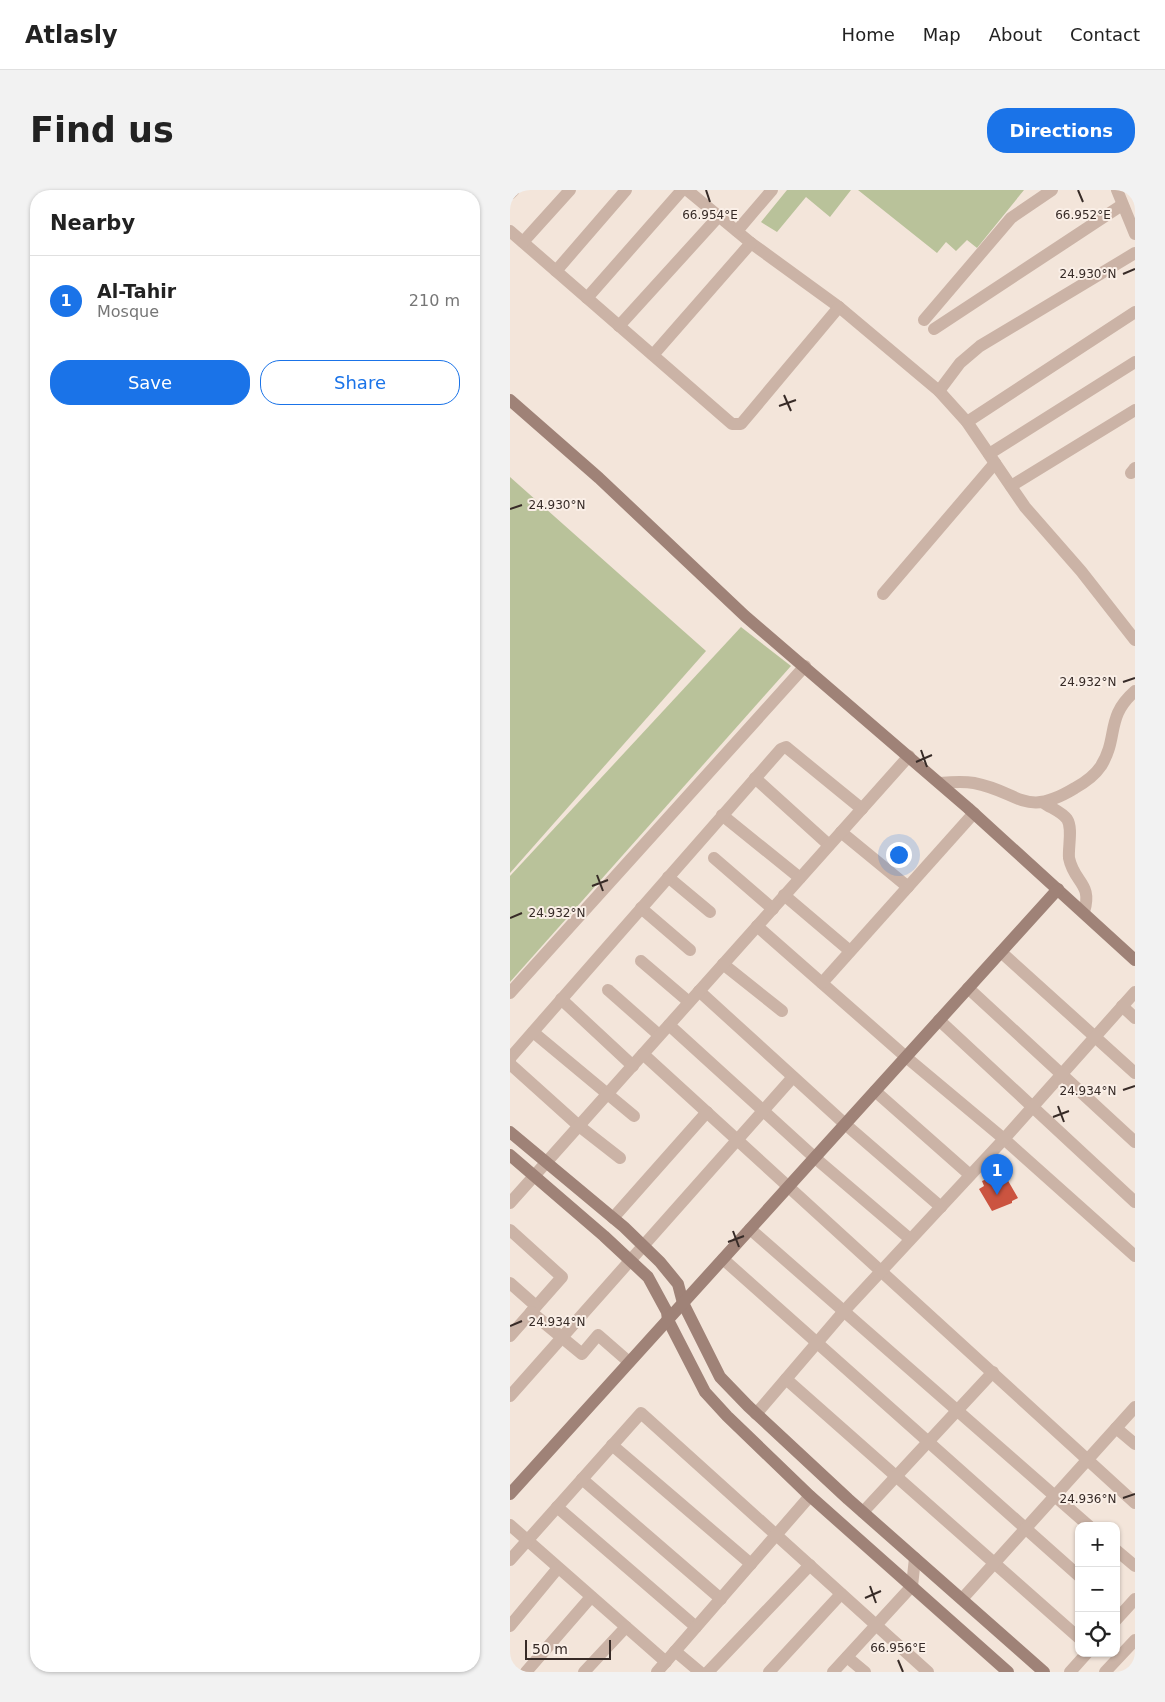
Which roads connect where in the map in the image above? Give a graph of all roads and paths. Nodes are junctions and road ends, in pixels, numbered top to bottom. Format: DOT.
graph roads {
  1 [pos="514,190"];
  2 [pos="570,190"];
  3 [pos="626,190"];
  4 [pos="682,190"];
  5 [pos="687,190"];
  6 [pos="772,190"];
  7 [pos="1052,190"];
  8 [pos="1117,190"];
  9 [pos="510,194"];
  10 [pos="1127,208"];
  11 [pos="719,216"];
  12 [pos="510,231"];
  13 [pos="737,231"];
  14 [pos="1135,234"];
  15 [pos="523,242"];
  16 [pos="751,243"];
  17 [pos="1135,253"];
  18 [pos="556,271"];
  19 [pos="587,298"];
  20 [pos="839,307"];
  21 [pos="1135,312"];
  22 [pos="620,326"];
  23 [pos="653,355"];
  24 [pos="1135,362"];
  25 [pos="940,391"];
  26 [pos="510,400"];
  27 [pos="1135,410"];
  28 [pos="967,422"];
  29 [pos="992,458"];
  30 [pos="1011,486"];
  31 [pos="883,594"];
  32 [pos="1135,640"];
  33 [pos="805,666"];
  34 [pos="1135,691"];
  35 [pos="909,756"];
  36 [pos="755,778"];
  37 [pos="940,783"];
  38 [pos="1044,803"];
  39 [pos="862,809"];
  40 [pos="974,813"];
  41 [pos="722,815"];
  42 [pos="841,832"];
  43 [pos="829,845"];
  44 [pos="714,858"];
  45 [pos="668,877"];
  46 [pos="800,878"];
  47 [pos="908,887"];
  48 [pos="1058,889"];
  49 [pos="784,896"];
  50 [pos="641,908"];
  51 [pos="773,908"];
  52 [pos="710,912"];
  53 [pos="1084,912"];
  54 [pos="757,926"];
  55 [pos="690,950"];
  56 [pos="850,952"];
  57 [pos="1001,952"];
  58 [pos="1135,960"];
  59 [pos="640,961"];
  60 [pos="723,964"];
  61 [pos="822,983"];
  62 [pos="968,988"];
  63 [pos="608,990"];
  64 [pos="700,991"];
  65 [pos="1135,992"];
  66 [pos="510,993"];
  67 [pos="561,999"];
  68 [pos="690,1002"];
  69 [pos="1122,1006"];
  70 [pos="782,1011"];
  71 [pos="1135,1018"];
  72 [pos="939,1020"];
  73 [pos="669,1025"];
  74 [pos="533,1032"];
  75 [pos="659,1036"];
  76 [pos="1095,1037"];
  77 [pos="643,1054"];
  78 [pos="906,1057"];
  79 [pos="633,1066"];
  80 [pos="1135,1073"];
  81 [pos="1062,1074"];
  82 [pos="793,1077"];
  83 [pos="875,1091"];
  84 [pos="608,1093"];
  85 [pos="1033,1107"];
  86 [pos="763,1111"];
  87 [pos="707,1112"];
  88 [pos="634,1116"];
  89 [pos="845,1124"];
  90 [pos="578,1126"];
  91 [pos="510,1132"];
  92 [pos="1004,1139"];
  93 [pos="737,1140"];
  94 [pos="1135,1142"];
  95 [pos="510,1155"];
  96 [pos="814,1157"];
  97 [pos="620,1158"];
  98 [pos="546,1162"];
  99 [pos="970,1175"];
  100 [pos="534,1176"];
  101 [pos="788,1186"];
  102 [pos="1135,1202"];
  103 [pos="510,1203"];
  104 [pos="941,1207"];
  105 [pos="613,1218"];
  106 [pos="750,1229"];
  107 [pos="510,1230"];
  108 [pos="910,1239"];
  109 [pos="642,1246"];
  110 [pos="1135,1256"];
  111 [pos="723,1259"];
  112 [pos="629,1260"];
  113 [pos="882,1270"];
  114 [pos="510,1283"];
  115 [pos="683,1303"];
  116 [pos="534,1309"];
  117 [pos="845,1310"];
  118 [pos="668,1320"];
  119 [pos="510,1336"];
  120 [pos="562,1337"];
  121 [pos="817,1342"];
  122 [pos="629,1362"];
  123 [pos="993,1372"];
  124 [pos="786,1379"];
  125 [pos="510,1396"];
  126 [pos="1135,1407"];
  127 [pos="958,1410"];
  128 [pos="756,1414"];
  129 [pos="1116,1428"];
  130 [pos="929,1442"];
  131 [pos="1135,1444"];
  132 [pos="612,1446"];
  133 [pos="1087,1460"];
  134 [pos="896,1477"];
  135 [pos="582,1479"];
  136 [pos="510,1494"];
  137 [pos="810,1496"];
  138 [pos="1055,1496"];
  139 [pos="1135,1503"];
  140 [pos="557,1507"];
  141 [pos="863,1512"];
  142 [pos="1084,1522"];
  143 [pos="510,1525"];
  144 [pos="1026,1528"];
  145 [pos="776,1535"];
  146 [pos="527,1540"];
  147 [pos="1120,1553"];
  148 [pos="915,1558"];
  149 [pos="510,1560"];
  150 [pos="994,1563"];
  151 [pos="751,1564"];
  152 [pos="810,1565"];
  153 [pos="1135,1566"];
  154 [pos="558,1568"];
  155 [pos="1075,1572"];
  156 [pos="912,1586"];
  157 [pos="841,1594"];
  158 [pos="592,1597"];
  159 [pos="721,1599"];
  160 [pos="962,1599"];
  161 [pos="1135,1599"];
  162 [pos="1120,1612"];
  163 [pos="876,1625"];
  164 [pos="510,1626"];
  165 [pos="626,1627"];
  166 [pos="696,1627"];
  167 [pos="1075,1634"];
  168 [pos="1135,1640"];
  169 [pos="675,1651"];
  170 [pos="847,1657"];
  171 [pos="1083,1657"];
  172 [pos="666,1662"];
  173 [pos="1002,1670"];
  174 [pos="1111,1670"];
  175 [pos="526,1672"];
  176 [pos="584,1672"];
  177 [pos="657,1672"];
  178 [pos="700,1672"];
  179 [pos="708,1672"];
  180 [pos="769,1672"];
  181 [pos="833,1672"];
  182 [pos="865,1672"];
  183 [pos="928,1672"];
  184 [pos="1044,1672"];
  185 [pos="1070,1672"];
  1 -- 9 [label="street"];
  2 -- 15 [label="street"];
  3 -- 18 [label="street"];
  4 -- 19 [label="street"];
  5 -- 11 [label="street"];
  6 -- 13 [label="street"];
  7 -- 10 [label="street"];
  8 -- 10 [label="street"];
  10 -- 14 [label="street"];
  11 -- 13 [label="street"];
  11 -- 22 [label="street"];
  12 -- 15 [label="street"];
  13 -- 16 [label="street"];
  15 -- 18 [label="street"];
  16 -- 20 [label="street"];
  16 -- 23 [label="street"];
  17 -- 25 [label="street"];
  18 -- 19 [label="street"];
  19 -- 22 [label="street"];
  20 -- 23 [label="street"];
  20 -- 25 [label="street"];
  21 -- 28 [label="street"];
  22 -- 23 [label="street"];
  24 -- 29 [label="street"];
  25 -- 28 [label="street"];
  26 -- 33 [label="street"];
  27 -- 30 [label="street"];
  28 -- 29 [label="street"];
  29 -- 30 [label="street"];
  29 -- 31 [label="street"];
  30 -- 32 [label="street"];
  33 -- 35 [label="street"];
  33 -- 66 [label="street"];
  34 -- 38 [label="street"];
  35 -- 37 [label="street"];
  35 -- 39 [label="street"];
  36 -- 39 [label="street"];
  36 -- 41 [label="street"];
  36 -- 43 [label="street"];
  37 -- 38 [label="street"];
  37 -- 40 [label="street"];
  38 -- 53 [label="street"];
  39 -- 42 [label="street"];
  40 -- 47 [label="street"];
  40 -- 48 [label="street"];
  41 -- 45 [label="street"];
  41 -- 46 [label="street"];
  42 -- 43 [label="street"];
  42 -- 47 [label="street"];
  43 -- 46 [label="street"];
  44 -- 51 [label="street"];
  45 -- 50 [label="street"];
  45 -- 52 [label="street"];
  46 -- 49 [label="street"];
  47 -- 56 [label="street"];
  48 -- 53 [label="street"];
  48 -- 57 [label="street"];
  49 -- 51 [label="street"];
  49 -- 56 [label="street"];
  50 -- 55 [label="street"];
  50 -- 67 [label="street"];
  51 -- 54 [label="street"];
  53 -- 58 [label="street"];
  54 -- 60 [label="street"];
  54 -- 61 [label="street"];
  56 -- 61 [label="street"];
  57 -- 62 [label="street"];
  57 -- 76 [label="street"];
  59 -- 68 [label="street"];
  60 -- 64 [label="street"];
  60 -- 70 [label="street"];
  61 -- 78 [label="street"];
  62 -- 72 [label="street"];
  62 -- 81 [label="street"];
  63 -- 75 [label="street"];
  64 -- 68 [label="street"];
  64 -- 82 [label="street"];
  65 -- 69 [label="street"];
  67 -- 74 [label="street"];
  67 -- 79 [label="street"];
  68 -- 73 [label="street"];
  69 -- 71 [label="street"];
  69 -- 76 [label="street"];
  72 -- 78 [label="street"];
  72 -- 85 [label="street"];
  73 -- 75 [label="street"];
  73 -- 86 [label="street"];
  74 -- 84 [label="street"];
  74 -- 90 [label="street"];
  75 -- 77 [label="street"];
  76 -- 80 [label="street"];
  76 -- 81 [label="street"];
  77 -- 79 [label="street"];
  77 -- 87 [label="street"];
  78 -- 83 [label="street"];
  78 -- 92 [label="street"];
  79 -- 84 [label="street"];
  81 -- 85 [label="street"];
  81 -- 94 [label="street"];
  82 -- 86 [label="street"];
  82 -- 89 [label="street"];
  83 -- 89 [label="street"];
  83 -- 99 [label="street"];
  84 -- 88 [label="street"];
  84 -- 90 [label="street"];
  85 -- 92 [label="street"];
  85 -- 102 [label="street"];
  86 -- 93 [label="street"];
  86 -- 96 [label="street"];
  87 -- 93 [label="street"];
  87 -- 105 [label="street"];
  89 -- 96 [label="street"];
  89 -- 104 [label="street"];
  90 -- 97 [label="street"];
  90 -- 98 [label="street"];
  91 -- 98 [label="street"];
  92 -- 99 [label="street"];
  92 -- 110 [label="street"];
  93 -- 101 [label="street"];
  93 -- 109 [label="street"];
  95 -- 100 [label="street"];
  96 -- 101 [label="street"];
  96 -- 108 [label="street"];
  98 -- 100 [label="street"];
  98 -- 105 [label="street"];
  99 -- 104 [label="street"];
  100 -- 103 [label="street"];
  100 -- 112 [label="street"];
  101 -- 106 [label="street"];
  101 -- 113 [label="street"];
  104 -- 108 [label="street"];
  105 -- 109 [label="street"];
  106 -- 111 [label="street"];
  106 -- 117 [label="street"];
  107 -- 116 [label="street"];
  108 -- 113 [label="street"];
  109 -- 112 [label="street"];
  109 -- 115 [label="street"];
  111 -- 115 [label="street"];
  111 -- 121 [label="street"];
  112 -- 118 [label="street"];
  112 -- 120 [label="street"];
  113 -- 117 [label="street"];
  113 -- 123 [label="street"];
  114 -- 116 [label="street"];
  115 -- 118 [label="street"];
  115 -- 128 [label="street"];
  116 -- 119 [label="street"];
  116 -- 120 [label="street"];
  117 -- 121 [label="street"];
  117 -- 127 [label="street"];
  118 -- 122 [label="street"];
  118 -- 137 [label="street"];
  120 -- 122 [label="street"];
  120 -- 125 [label="street"];
  121 -- 124 [label="street"];
  121 -- 130 [label="street"];
  122 -- 136 [label="street"];
  123 -- 127 [label="street"];
  123 -- 133 [label="street"];
  124 -- 128 [label="street"];
  124 -- 134 [label="street"];
  126 -- 129 [label="street"];
  127 -- 130 [label="street"];
  127 -- 138 [label="street"];
  128 -- 141 [label="street"];
  129 -- 131 [label="street"];
  129 -- 133 [label="street"];
  130 -- 134 [label="street"];
  130 -- 144 [label="street"];
  132 -- 135 [label="street"];
  132 -- 145 [label="street"];
  132 -- 151 [label="street"];
  133 -- 138 [label="street"];
  133 -- 139 [label="street"];
  134 -- 141 [label="street"];
  134 -- 150 [label="street"];
  135 -- 140 [label="street"];
  135 -- 159 [label="street"];
  137 -- 145 [label="street"];
  137 -- 156 [label="street"];
  138 -- 142 [label="street"];
  138 -- 144 [label="street"];
  140 -- 146 [label="street"];
  140 -- 166 [label="street"];
  141 -- 148 [label="street"];
  143 -- 146 [label="street"];
  144 -- 150 [label="street"];
  144 -- 155 [label="street"];
  145 -- 151 [label="street"];
  145 -- 152 [label="street"];
  146 -- 149 [label="street"];
  146 -- 154 [label="street"];
  147 -- 153 [label="street"];
  148 -- 156 [label="street"];
  148 -- 160 [label="street"];
  150 -- 160 [label="street"];
  150 -- 167 [label="street"];
  151 -- 159 [label="street"];
  152 -- 157 [label="street"];
  152 -- 179 [label="street"];
  154 -- 158 [label="street"];
  154 -- 164 [label="street"];
  156 -- 163 [label="street"];
  156 -- 173 [label="street"];
  157 -- 163 [label="street"];
  157 -- 180 [label="street"];
  158 -- 165 [label="street"];
  158 -- 175 [label="street"];
  159 -- 166 [label="street"];
  160 -- 184 [label="street"];
  161 -- 162 [label="street"];
  163 -- 170 [label="street"];
  163 -- 183 [label="street"];
  165 -- 172 [label="street"];
  165 -- 176 [label="street"];
  166 -- 169 [label="street"];
  168 -- 174 [label="street"];
  169 -- 172 [label="street"];
  169 -- 178 [label="street"];
  170 -- 181 [label="street"];
  170 -- 182 [label="street"];
  171 -- 185 [label="street"];
  172 -- 177 [label="street"];
}
